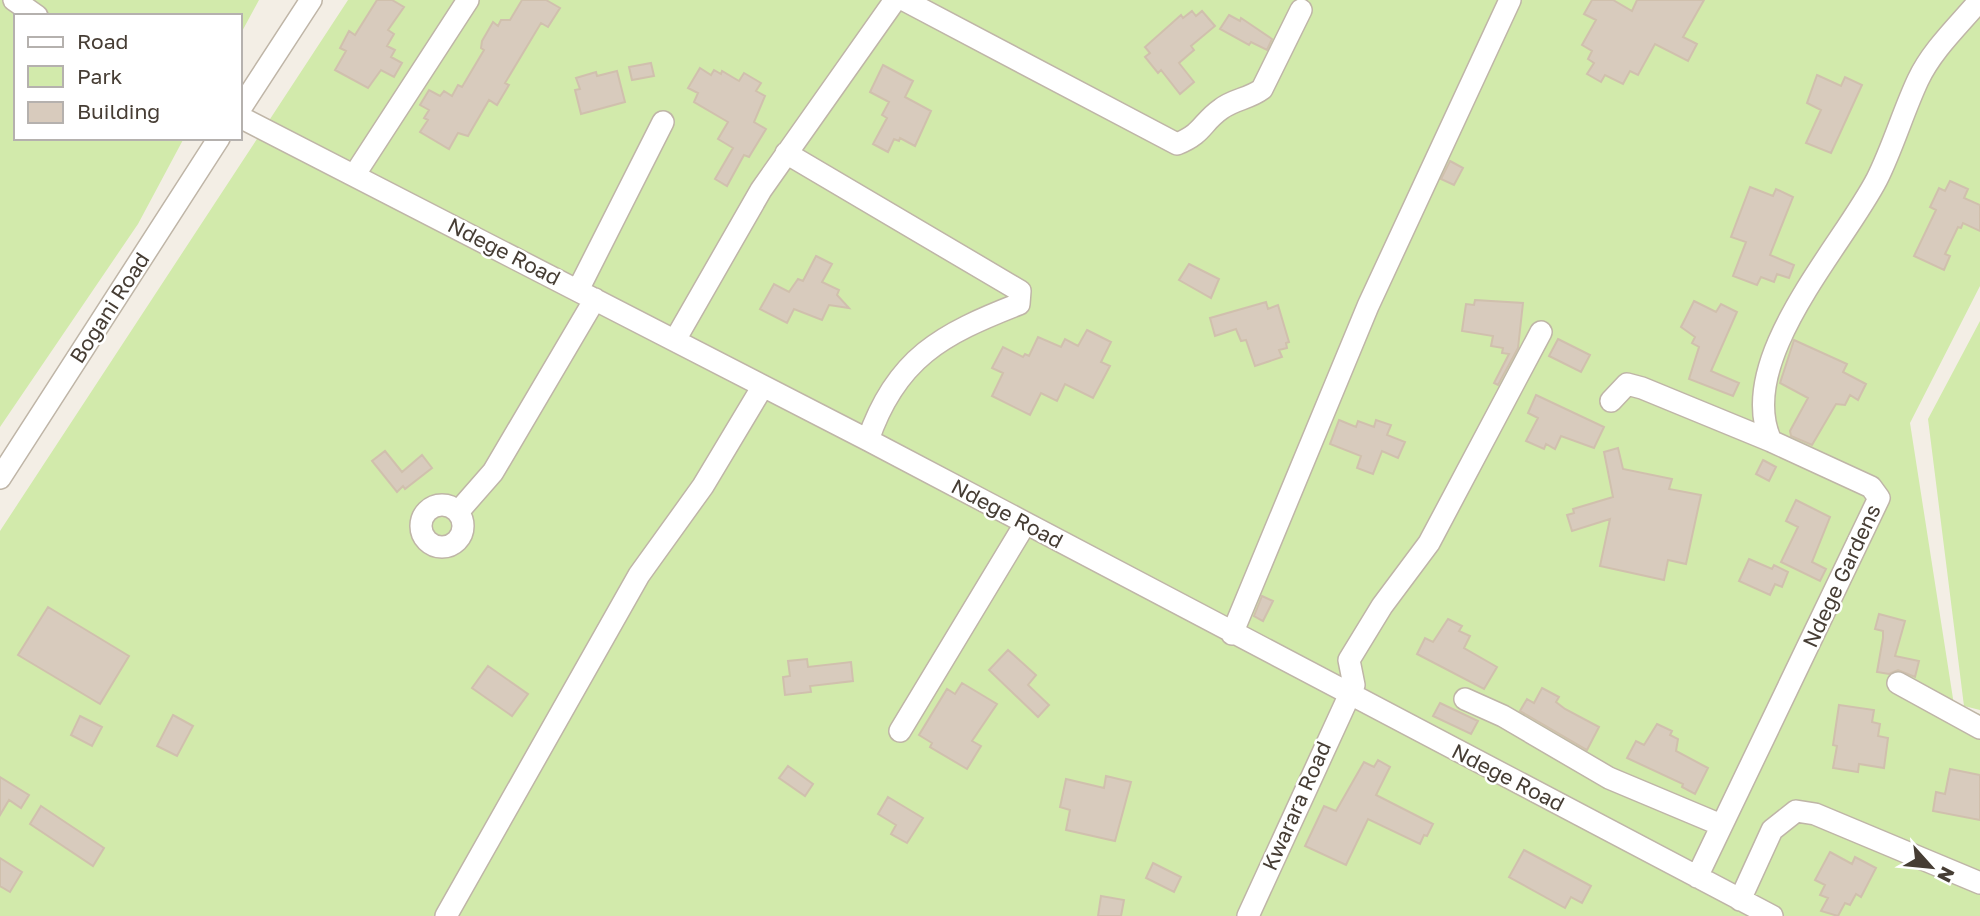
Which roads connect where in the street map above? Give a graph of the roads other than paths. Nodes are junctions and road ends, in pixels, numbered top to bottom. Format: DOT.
graph roads {
  1 [pos="14,0"];
  2 [pos="311,0"];
  3 [pos="468,0"];
  4 [pos="895,0"];
  5 [pos="904,0"];
  6 [pos="1510,0"];
  7 [pos="1980,0"];
  8 [pos="1301,10"];
  9 [pos="34,14"];
  10 [pos="242,106"];
  11 [pos="242,118"];
  12 [pos="663,122"];
  13 [pos="215,140"];
  14 [pos="786,153"];
  15 [pos="355,174"];
  16 [pos="586,294"];
  17 [pos="1541,332"];
  18 [pos="675,340"];
  19 [pos="763,386"];
  20 [pos="1611,401"];
  21 [pos="868,440"];
  22 [pos="1772,441"];
  23 [pos="0,478"];
  24 [pos="458,512"];
  25 [pos="1026,524"];
  26 [pos="1232,634"];
  27 [pos="1898,683"];
  28 [pos="1347,695"];
  29 [pos="1465,699"];
  30 [pos="1980,728"];
  31 [pos="900,731"];
  32 [pos="1721,825"];
  33 [pos="1697,877"];
  34 [pos="1980,883"];
  35 [pos="1740,900"];
  36 [pos="446,916"];
  37 [pos="1248,916"];
  38 [pos="1772,916"];
  1 -- 9 [label="street"];
  2 -- 10 [label="street"];
  3 -- 15 [label="street"];
  4 -- 14 [label="street"];
  5 -- 8 [label="street"];
  6 -- 26 [label="street"];
  7 -- 22 [label="street"];
  11 -- 15 [label="street, Ndege Road"];
  12 -- 16 [label="street"];
  13 -- 23 [label="street, Bogani Road"];
  14 -- 18 [label="street"];
  14 -- 21 [label="street"];
  15 -- 16 [label="street, Ndege Road"];
  16 -- 18 [label="street, Ndege Road"];
  16 -- 24 [label="street"];
  17 -- 28 [label="street, Kwarara Road"];
  18 -- 19 [label="street, Ndege Road"];
  19 -- 21 [label="street, Ndege Road"];
  19 -- 36 [label="street"];
  20 -- 22 [label="street"];
  21 -- 25 [label="street, Ndege Road"];
  22 -- 32 [label="street, Ndege Gardens"];
  25 -- 26 [label="street, Ndege Road"];
  25 -- 31 [label="street"];
  26 -- 28 [label="street, Ndege Road"];
  27 -- 30 [label="street"];
  28 -- 33 [label="street, Ndege Road"];
  28 -- 37 [label="street, Kwarara Road"];
  29 -- 32 [label="street"];
  32 -- 33 [label="street, Ndege Gardens"];
  33 -- 35 [label="street, Ndege Road"];
  34 -- 35 [label="street"];
  35 -- 38 [label="street, Ndege Road"];
}
